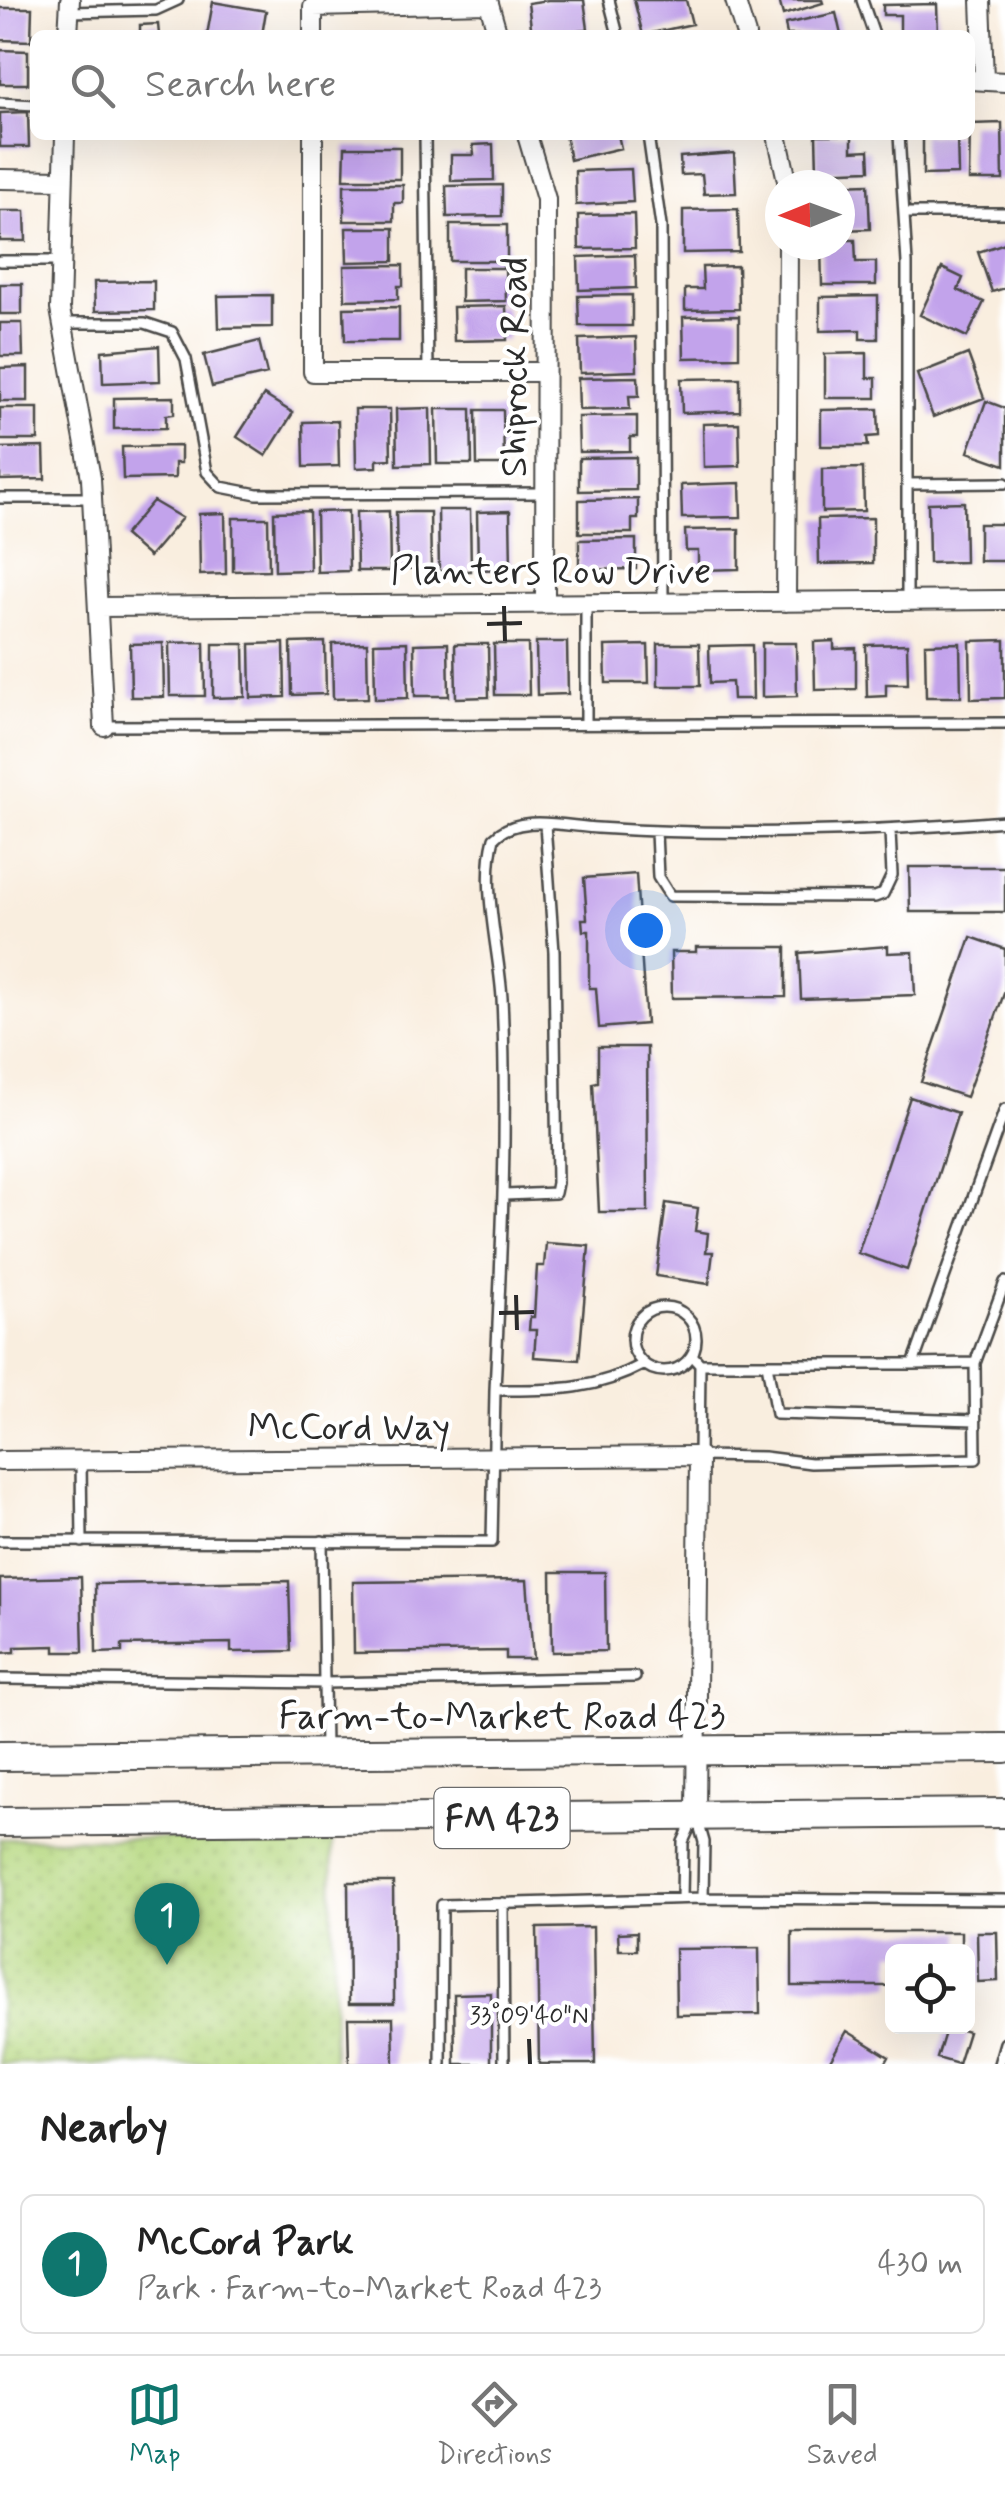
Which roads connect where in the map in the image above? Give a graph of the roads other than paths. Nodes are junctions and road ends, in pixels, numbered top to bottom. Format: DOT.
graph roads {
  1 [pos="178,0"];
  2 [pos="609,0"];
  3 [pos="734,0"];
  4 [pos="862,0"];
  5 [pos="981,0"];
  6 [pos="488,1"];
  7 [pos="70,6"];
  8 [pos="313,30"];
  9 [pos="497,30"];
  10 [pos="617,30"];
  11 [pos="744,30"];
  12 [pos="872,30"];
  13 [pos="977,80"];
  14 [pos="1005,82"];
  15 [pos="0,103"];
  16 [pos="30,105"];
  17 [pos="65,140"];
  18 [pos="313,140"];
  19 [pos="425,140"];
  20 [pos="528,140"];
  21 [pos="649,140"];
  22 [pos="777,140"];
  23 [pos="899,140"];
  24 [pos="784,170"];
  25 [pos="0,178"];
  26 [pos="64,180"];
  27 [pos="905,212"];
  28 [pos="1005,214"];
  29 [pos="0,260"];
  30 [pos="60,260"];
  31 [pos="788,260"];
  32 [pos="62,323"];
  33 [pos="428,372"];
  34 [pos="545,372"];
  35 [pos="1005,483"];
  36 [pos="907,484"];
  37 [pos="545,493"];
  38 [pos="0,498"];
  39 [pos="92,498"];
  40 [pos="1005,600"];
  41 [pos="907,601"];
  42 [pos="545,602"];
  43 [pos="586,602"];
  44 [pos="663,602"];
  45 [pos="786,602"];
  46 [pos="98,607"];
  47 [pos="1005,723"];
  48 [pos="586,724"];
  49 [pos="104,726"];
  50 [pos="1005,822"];
  51 [pos="544,824"];
  52 [pos="890,830"];
  53 [pos="656,832"];
  54 [pos="1005,1108"];
  55 [pos="505,1195"];
  56 [pos="1005,1282"];
  57 [pos="692,1355"];
  58 [pos="975,1363"];
  59 [pos="644,1364"];
  60 [pos="700,1364"];
  61 [pos="767,1364"];
  62 [pos="913,1364"];
  63 [pos="495,1390"];
  64 [pos="976,1420"];
  65 [pos="699,1456"];
  66 [pos="494,1458"];
  67 [pos="0,1460"];
  68 [pos="81,1460"];
  69 [pos="0,1541"];
  70 [pos="322,1541"];
  71 [pos="82,1542"];
  72 [pos="635,1677"];
  73 [pos="0,1678"];
  74 [pos="324,1683"];
  75 [pos="1005,1748"];
  76 [pos="696,1750"];
  77 [pos="325,1754"];
  78 [pos="0,1756"];
  79 [pos="1005,1814"];
  80 [pos="696,1815"];
  81 [pos="0,1822"];
  82 [pos="682,1898"];
  83 [pos="703,1898"];
  84 [pos="1005,1900"];
  85 [pos="503,1903"];
  86 [pos="1005,2043"];
  87 [pos="441,2064"];
  88 [pos="504,2064"];
  89 [pos="999,2064"];
  1 -- 7 [label="lane"];
  2 -- 10 [label="lane"];
  3 -- 11 [label="street"];
  4 -- 12 [label="lane"];
  5 -- 13 [label="street"];
  6 -- 8 [label="street"];
  6 -- 9 [label="street"];
  13 -- 14 [label="street"];
  15 -- 16 [label="lane"];
  17 -- 26 [label="street"];
  18 -- 33 [label="street"];
  19 -- 33 [label="lane"];
  20 -- 34 [label="street, Shiprock Road"];
  21 -- 44 [label="lane"];
  22 -- 24 [label="street"];
  23 -- 27 [label="lane"];
  25 -- 26 [label="street"];
  26 -- 30 [label="street"];
  27 -- 28 [label="lane"];
  27 -- 36 [label="lane"];
  29 -- 30 [label="lane"];
  30 -- 32 [label="street"];
  31 -- 45 [label="street"];
  32 -- 37 [label="lane"];
  32 -- 39 [label="street"];
  33 -- 34 [label="street"];
  34 -- 37 [label="street, Shiprock Road"];
  35 -- 36 [label="lane"];
  36 -- 41 [label="lane"];
  37 -- 42 [label="street, Shiprock Road"];
  38 -- 39 [label="lane"];
  39 -- 46 [label="street"];
  40 -- 41 [label="street, Planters Row Drive"];
  41 -- 45 [label="street, Planters Row Drive"];
  42 -- 43 [label="street, Planters Row Drive"];
  42 -- 46 [label="street, Planters Row Drive"];
  43 -- 44 [label="street, Planters Row Drive"];
  43 -- 48 [label="lane"];
  44 -- 45 [label="street, Planters Row Drive"];
  46 -- 49 [label="street"];
  47 -- 48 [label="lane"];
  48 -- 49 [label="lane"];
  50 -- 52 [label="lane"];
  51 -- 53 [label="lane"];
  51 -- 55 [label="lane"];
  51 -- 55 [label="lane"];
  52 -- 53 [label="lane"];
  52 -- 53 [label="lane"];
  54 -- 62 [label="lane"];
  55 -- 63 [label="lane"];
  56 -- 58 [label="lane"];
  57 -- 59 [label="lane"];
  57 -- 59 [label="lane"];
  57 -- 60 [label="lane"];
  58 -- 62 [label="lane"];
  58 -- 64 [label="lane"];
  59 -- 63 [label="lane"];
  60 -- 61 [label="lane"];
  60 -- 65 [label="lane"];
  61 -- 62 [label="lane"];
  61 -- 64 [label="lane"];
  63 -- 66 [label="lane"];
  64 -- 65 [label="lane"];
  65 -- 66 [label="street, McCord Way"];
  65 -- 76 [label="street"];
  66 -- 68 [label="street, McCord Way"];
  66 -- 70 [label="lane"];
  67 -- 68 [label="street, McCord Way"];
  68 -- 71 [label="lane"];
  69 -- 71 [label="lane"];
  70 -- 71 [label="lane"];
  70 -- 74 [label="lane"];
  72 -- 74 [label="lane"];
  73 -- 74 [label="lane"];
  74 -- 77 [label="lane"];
  75 -- 76 [label="main road, Farm-to-Market Road 423 / FM 423"];
  76 -- 77 [label="main road, Farm-to-Market Road 423 / FM 423"];
  76 -- 80 [label="street"];
  77 -- 78 [label="main road, Farm-to-Market Road 423 / FM 423"];
  79 -- 80 [label="main road, FM 423"];
  80 -- 81 [label="main road, FM 423"];
  80 -- 82 [label="lane"];
  80 -- 83 [label="lane"];
  82 -- 83 [label="lane"];
  82 -- 85 [label="lane"];
  83 -- 84 [label="lane"];
  85 -- 87 [label="lane"];
  85 -- 88 [label="lane"];
  86 -- 89 [label="lane"];
}
